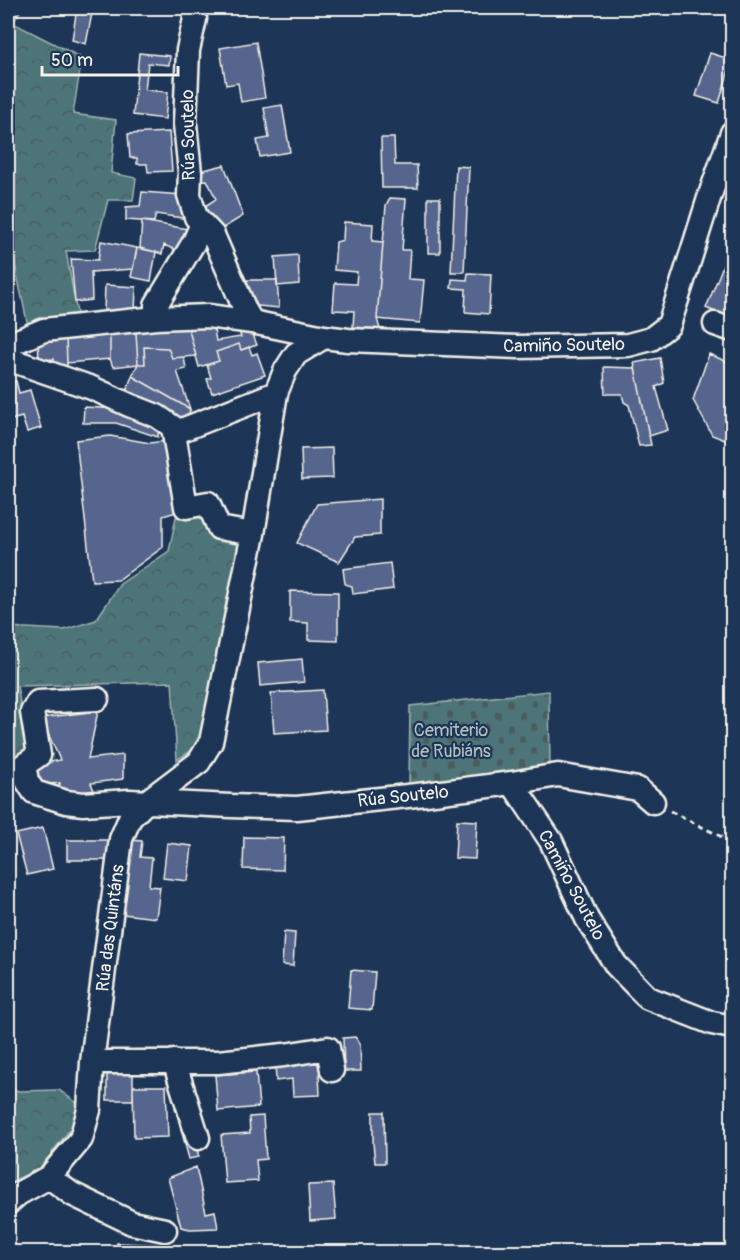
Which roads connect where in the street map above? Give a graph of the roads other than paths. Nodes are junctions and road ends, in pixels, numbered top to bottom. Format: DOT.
graph roads {
  1 [pos="194,8"];
  2 [pos="732,133"];
  3 [pos="202,224"];
  4 [pos="156,318"];
  5 [pos="252,322"];
  6 [pos="324,337"];
  7 [pos="8,345"];
  8 [pos="8,359"];
  9 [pos="276,393"];
  10 [pos="174,433"];
  11 [pos="253,534"];
  12 [pos="97,699"];
  13 [pos="512,783"];
  14 [pos="147,802"];
  15 [pos="652,802"];
  16 [pos="732,1027"];
  17 [pos="174,1061"];
  18 [pos="92,1062"];
  19 [pos="332,1070"];
  20 [pos="198,1138"];
  21 [pos="49,1177"];
  22 [pos="8,1203"];
  23 [pos="165,1230"];
  1 -- 3 [label="street, Rúa Soutelo"];
  2 -- 6 [label="street, Camiño Soutelo"];
  3 -- 4 [label="street"];
  3 -- 5 [label="street, Rúa Soutelo"];
  4 -- 5 [label="street"];
  4 -- 7 [label="street"];
  5 -- 6 [label="street"];
  6 -- 9 [label="street"];
  8 -- 10 [label="street"];
  9 -- 10 [label="street"];
  9 -- 11 [label="street"];
  10 -- 11 [label="street"];
  11 -- 14 [label="street"];
  12 -- 14 [label="street, Rúa Soutelo"];
  13 -- 14 [label="street, Rúa Soutelo"];
  13 -- 15 [label="street, Rúa Soutelo"];
  13 -- 16 [label="street, Camiño Soutelo"];
  14 -- 18 [label="street, Rúa das Quintáns"];
  17 -- 18 [label="street"];
  17 -- 19 [label="street"];
  17 -- 20 [label="street"];
  18 -- 21 [label="street, Rúa das Quintáns"];
  21 -- 22 [label="street, Rúa das Quintáns"];
  21 -- 23 [label="street"];
}
